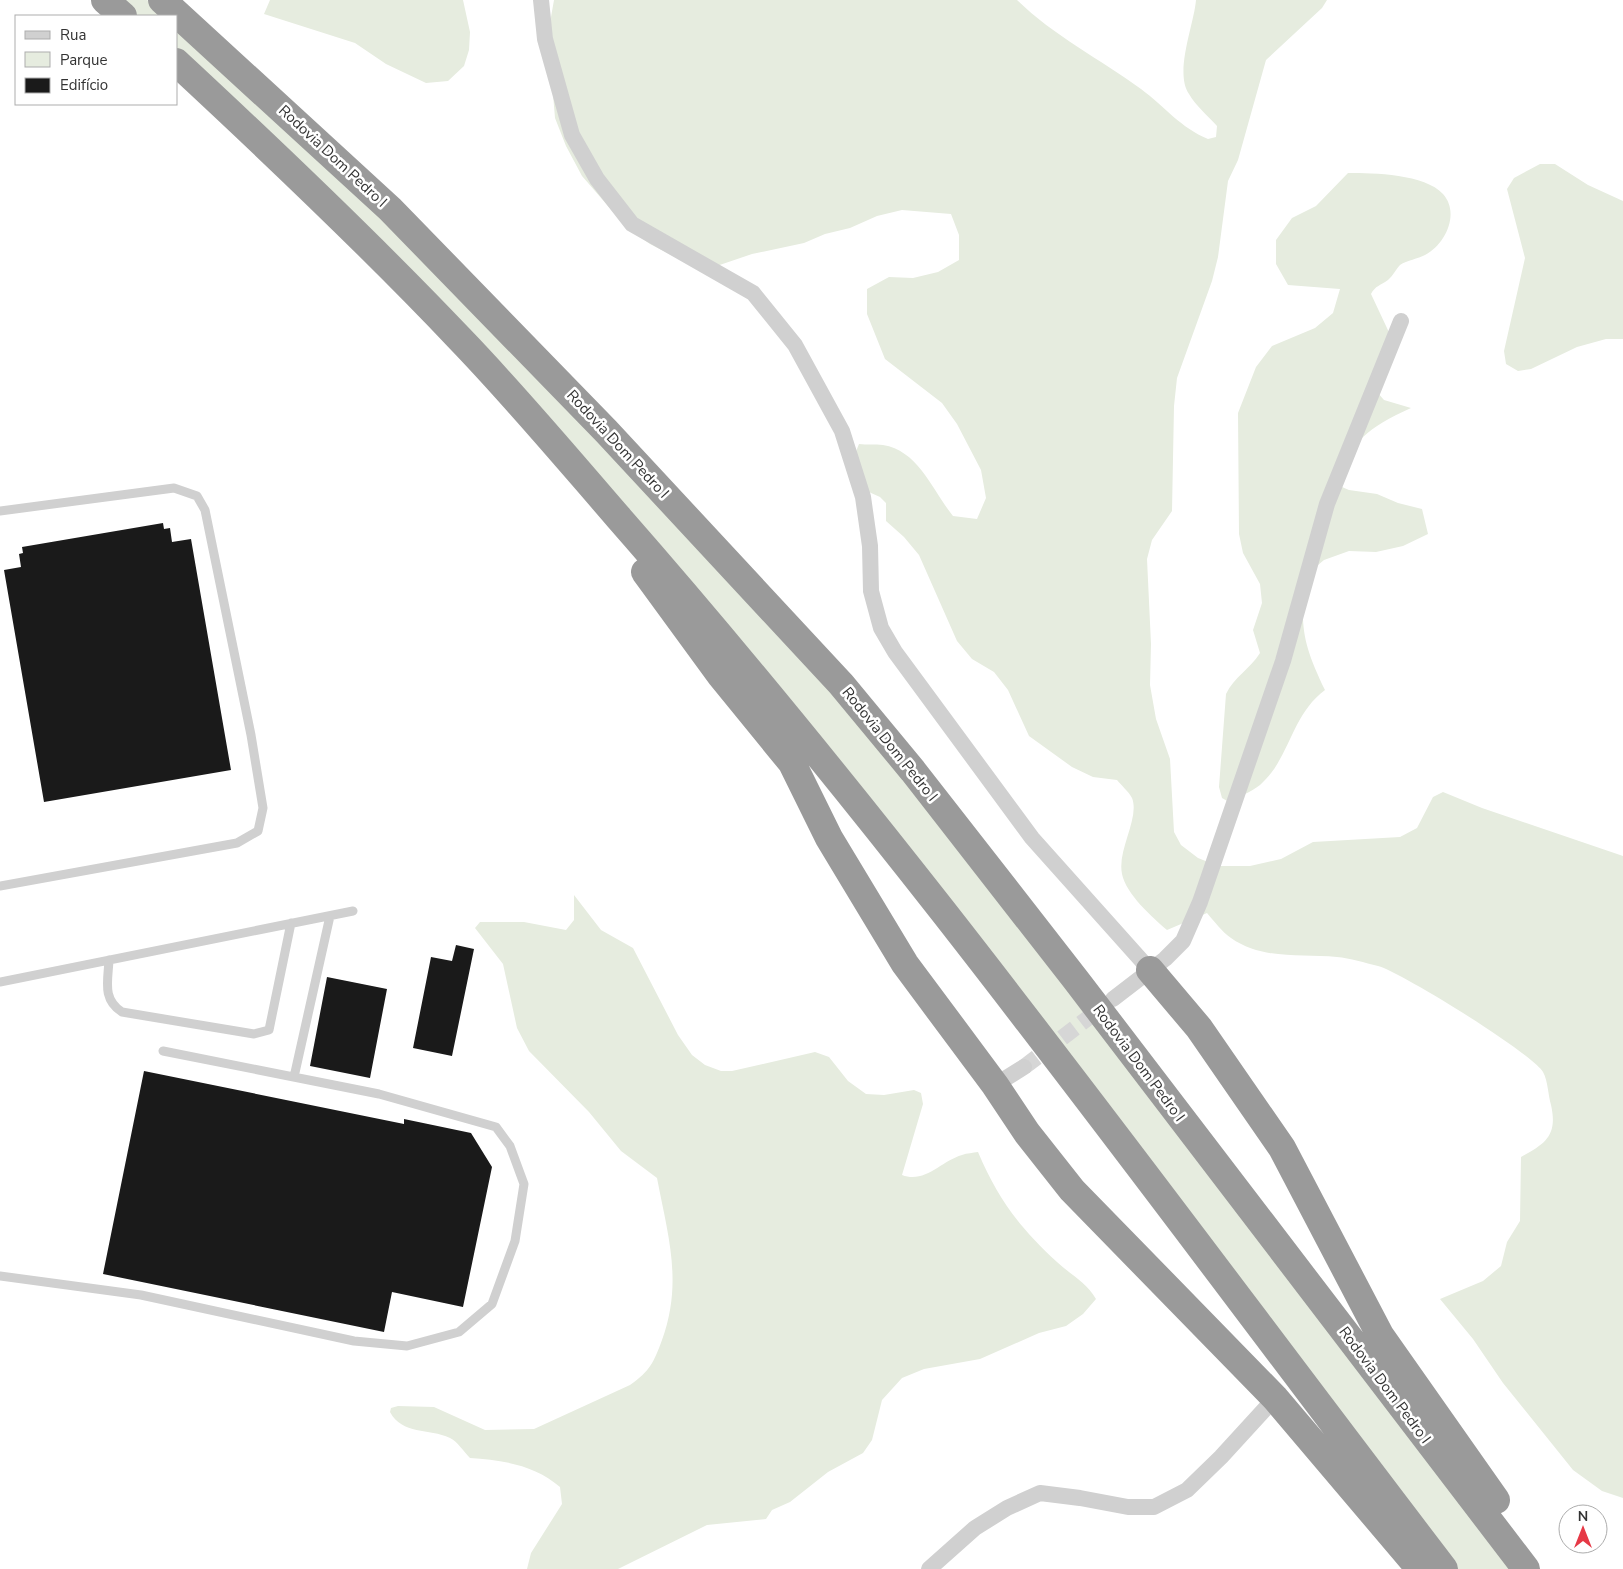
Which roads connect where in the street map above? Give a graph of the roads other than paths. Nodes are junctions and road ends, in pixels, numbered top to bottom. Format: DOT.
graph roads {
  1 [pos="104,0"];
  2 [pos="162,0"];
  3 [pos="542,0"];
  4 [pos="122,15"];
  5 [pos="178,64"];
  6 [pos="1401,321"];
  7 [pos="463,342"];
  8 [pos="0,511"];
  9 [pos="0,886"];
  10 [pos="352,911"];
  11 [pos="330,916"];
  12 [pos="291,923"];
  13 [pos="110,960"];
  14 [pos="1150,970"];
  15 [pos="0,982"];
  16 [pos="1113,999"];
  17 [pos="163,1051"];
  18 [pos="1024,1067"];
  19 [pos="294,1076"];
  20 [pos="995,1085"];
  21 [pos="0,1276"];
  22 [pos="1275,1398"];
  23 [pos="929,1569"];
  24 [pos="1420,1569"];
  25 [pos="1444,1569"];
  26 [pos="1526,1569"];
  27 [pos="1544,1569"];
  1 -- 4 [label="highway"];
  2 -- 26 [label="highway, Rodovia Dom Pedro I"];
  3 -- 14 [label="street"];
  5 -- 7 [label="highway"];
  6 -- 14 [label="street"];
  7 -- 20 [label="highway"];
  7 -- 25 [label="highway"];
  8 -- 9 [label="lane"];
  10 -- 11 [label="lane"];
  11 -- 12 [label="lane"];
  11 -- 19 [label="lane"];
  12 -- 13 [label="lane"];
  12 -- 13 [label="lane"];
  13 -- 15 [label="lane"];
  14 -- 16 [label="street"];
  14 -- 27 [label="highway"];
  17 -- 19 [label="lane"];
  18 -- 20 [label="street"];
  19 -- 21 [label="lane"];
  20 -- 22 [label="highway"];
  22 -- 23 [label="street"];
  22 -- 24 [label="highway"];
}
